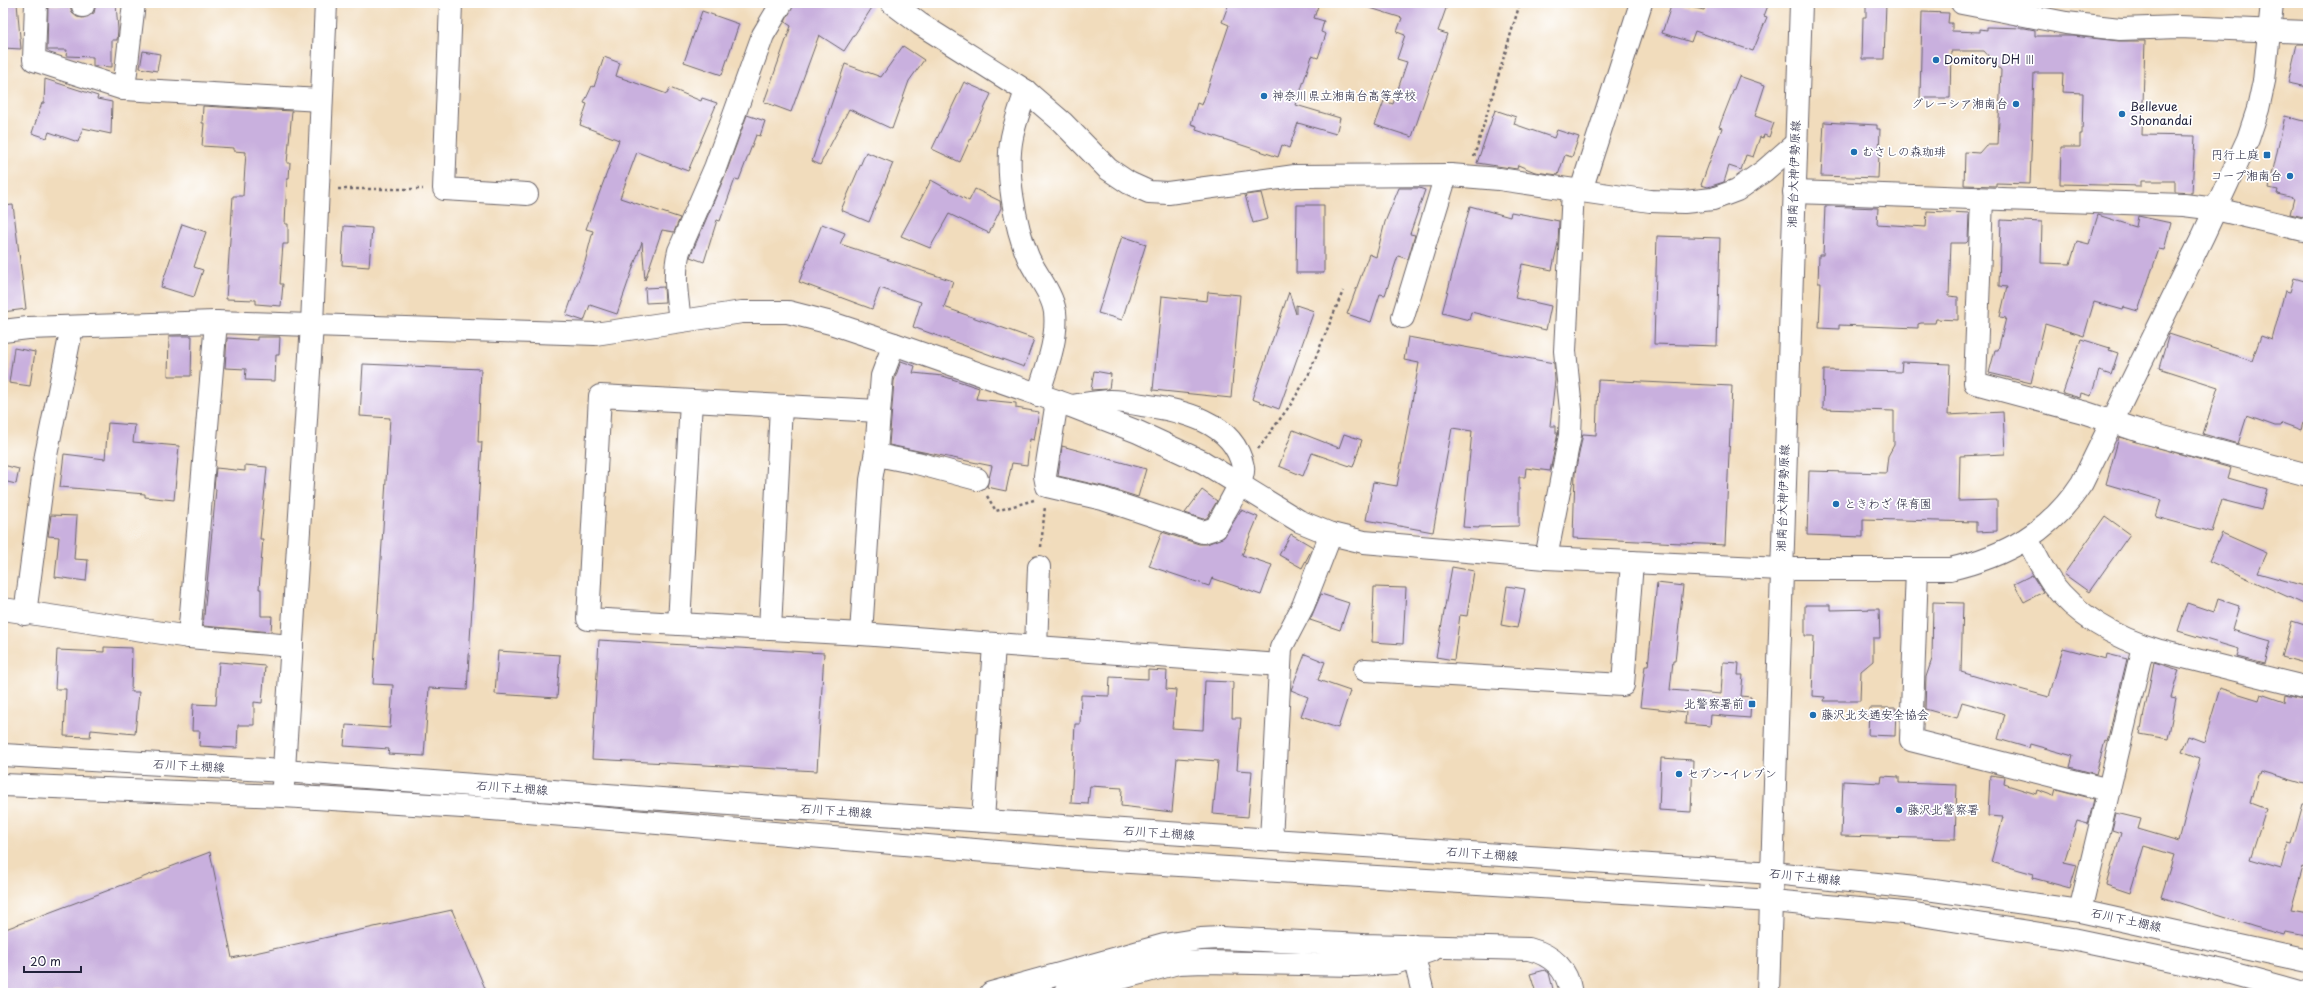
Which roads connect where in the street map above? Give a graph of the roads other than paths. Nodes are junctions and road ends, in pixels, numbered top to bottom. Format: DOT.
graph roads {
  1 [pos="36,3"];
  2 [pos="134,3"];
  3 [pos="326,3"];
  4 [pos="451,3"];
  5 [pos="782,3"];
  6 [pos="892,3"];
  7 [pos="1641,3"];
  8 [pos="1801,3"];
  9 [pos="1962,3"];
  10 [pos="2272,14"];
  11 [pos="2308,32"];
  12 [pos="124,89"];
  13 [pos="1026,91"];
  14 [pos="320,100"];
  15 [pos="1795,144"];
  16 [pos="1446,175"];
  17 [pos="1578,190"];
  18 [pos="1794,192"];
  19 [pos="527,194"];
  20 [pos="1982,199"];
  21 [pos="2216,209"];
  22 [pos="2308,230"];
  23 [pos="1403,317"];
  24 [pos="680,320"];
  25 [pos="216,322"];
  26 [pos="312,324"];
  27 [pos="72,327"];
  28 [pos="49,328"];
  29 [pos="3,331"];
  30 [pos="3,343"];
  31 [pos="894,344"];
  32 [pos="691,401"];
  33 [pos="1055,401"];
  34 [pos="781,406"];
  35 [pos="878,411"];
  36 [pos="2111,422"];
  37 [pos="876,451"];
  38 [pos="2308,475"];
  39 [pos="1241,476"];
  40 [pos="977,480"];
  41 [pos="1331,534"];
  42 [pos="2027,539"];
  43 [pos="1546,558"];
  44 [pos="1632,562"];
  45 [pos="1039,567"];
  46 [pos="1781,569"];
  47 [pos="1917,569"];
  48 [pos="3,610"];
  49 [pos="25,614"];
  50 [pos="679,624"];
  51 [pos="770,629"];
  52 [pos="861,634"];
  53 [pos="189,638"];
  54 [pos="994,644"];
  55 [pos="292,646"];
  56 [pos="2143,646"];
  57 [pos="1036,647"];
  58 [pos="1280,665"];
  59 [pos="1365,670"];
  60 [pos="2308,688"];
  61 [pos="3,755"];
  62 [pos="284,771"];
  63 [pos="3,785"];
  64 [pos="2109,790"];
  65 [pos="283,796"];
  66 [pos="983,821"];
  67 [pos="1271,840"];
  68 [pos="1773,873"];
  69 [pos="1772,901"];
  70 [pos="2080,910"];
  71 [pos="1412,952"];
  72 [pos="2308,960"];
  73 [pos="990,993"];
  74 [pos="1065,993"];
  75 [pos="1423,993"];
  76 [pos="1571,993"];
  77 [pos="1768,993"];
  78 [pos="2304,993"];
  1 -- 12 [label="street"];
  2 -- 12 [label="street"];
  3 -- 14 [label="street"];
  4 -- 19 [label="street"];
  5 -- 24 [label="street"];
  6 -- 13 [label="street"];
  7 -- 17 [label="street"];
  8 -- 15 [label="street, 湘南台大神伊勢原線"];
  9 -- 10 [label="street"];
  10 -- 11 [label="street"];
  10 -- 21 [label="street"];
  12 -- 14 [label="street"];
  13 -- 16 [label="street"];
  13 -- 33 [label="street"];
  14 -- 26 [label="street"];
  15 -- 17 [label="street"];
  15 -- 18 [label="street, 湘南台大神伊勢原線"];
  16 -- 17 [label="street"];
  16 -- 23 [label="street"];
  17 -- 43 [label="street"];
  18 -- 20 [label="street"];
  18 -- 46 [label="street, 湘南台大神伊勢原線"];
  20 -- 21 [label="street"];
  20 -- 36 [label="street"];
  21 -- 22 [label="street"];
  21 -- 36 [label="street"];
  24 -- 26 [label="street"];
  24 -- 31 [label="street"];
  25 -- 26 [label="street"];
  25 -- 27 [label="street"];
  25 -- 53 [label="street"];
  26 -- 55 [label="street"];
  27 -- 28 [label="street"];
  27 -- 49 [label="street"];
  28 -- 29 [label="street"];
  28 -- 30 [label="street"];
  31 -- 33 [label="street"];
  31 -- 35 [label="street"];
  32 -- 34 [label="street"];
  32 -- 50 [label="street"];
  32 -- 50 [label="street"];
  33 -- 39 [label="street"];
  33 -- 39 [label="street"];
  33 -- 39 [label="street"];
  34 -- 35 [label="street"];
  34 -- 51 [label="street"];
  35 -- 37 [label="street"];
  36 -- 38 [label="street"];
  36 -- 42 [label="street"];
  37 -- 40 [label="street"];
  37 -- 52 [label="street"];
  39 -- 41 [label="street"];
  41 -- 43 [label="street"];
  41 -- 58 [label="street"];
  42 -- 47 [label="street"];
  42 -- 56 [label="street"];
  43 -- 44 [label="street"];
  44 -- 46 [label="street"];
  44 -- 59 [label="street"];
  45 -- 57 [label="street"];
  46 -- 47 [label="street"];
  46 -- 68 [label="street, 湘南台大神伊勢原線"];
  47 -- 64 [label="street"];
  48 -- 49 [label="street"];
  49 -- 53 [label="street"];
  50 -- 51 [label="street"];
  51 -- 52 [label="street"];
  52 -- 54 [label="street"];
  53 -- 55 [label="street"];
  54 -- 57 [label="street"];
  54 -- 66 [label="street"];
  55 -- 62 [label="street"];
  56 -- 60 [label="street"];
  56 -- 64 [label="street"];
  57 -- 58 [label="street"];
  58 -- 67 [label="street"];
  61 -- 62 [label="street, 石川下土棚線"];
  62 -- 65 [label="street"];
  62 -- 66 [label="street, 石川下土棚線"];
  63 -- 65 [label="street, 石川下土棚線"];
  64 -- 70 [label="street"];
  65 -- 69 [label="street, 石川下土棚線"];
  66 -- 67 [label="street, 石川下土棚線"];
  67 -- 68 [label="street, 石川下土棚線"];
  68 -- 69 [label="street, 湘南台大神伊勢原線"];
  68 -- 70 [label="street, 石川下土棚線"];
  69 -- 77 [label="street, 湘南台大神伊勢原線"];
  69 -- 78 [label="street, 石川下土棚線"];
  70 -- 72 [label="street, 石川下土棚線"];
  71 -- 73 [label="street"];
  71 -- 74 [label="street"];
  71 -- 75 [label="street"];
  71 -- 76 [label="street"];
}
